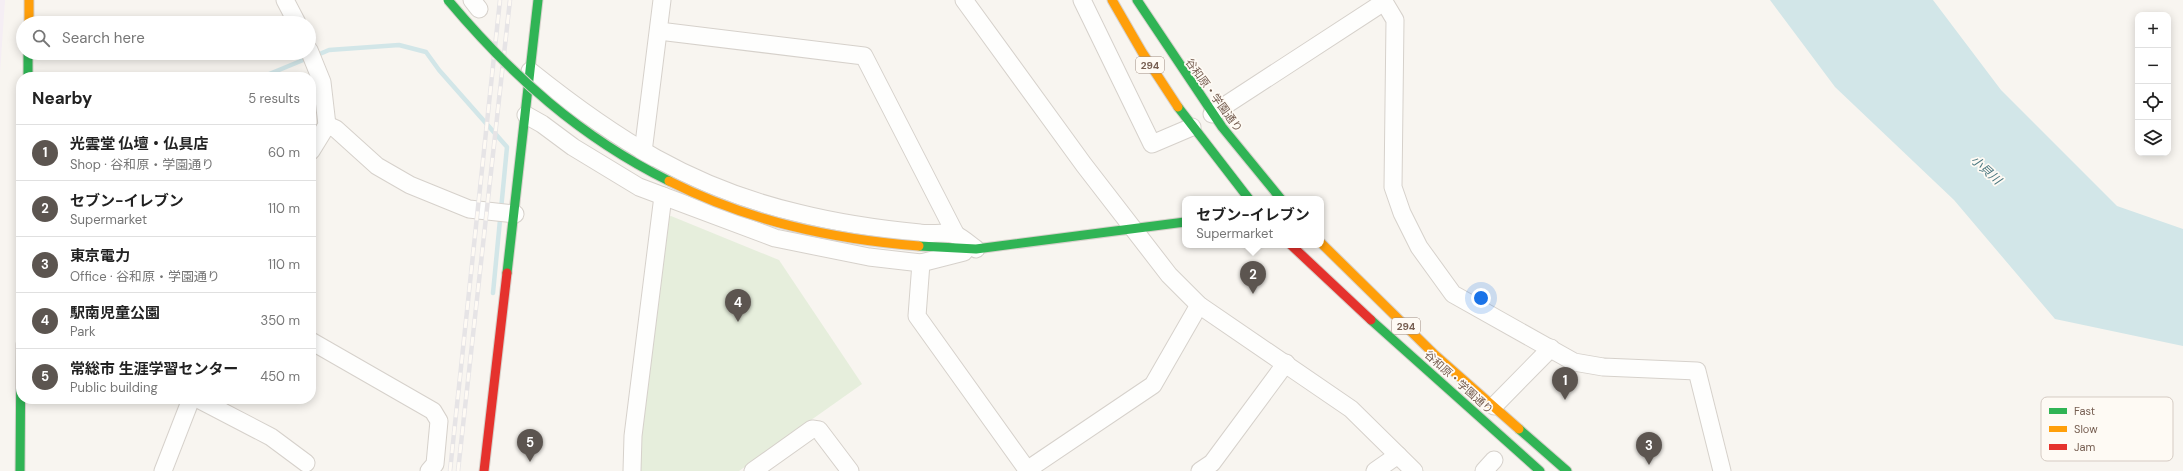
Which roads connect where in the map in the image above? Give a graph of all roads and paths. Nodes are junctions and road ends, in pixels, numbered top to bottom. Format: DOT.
graph roads {
  1 [pos="29,0"];
  2 [pos="286,0"];
  3 [pos="448,0"];
  4 [pos="538,0"];
  5 [pos="662,0"];
  6 [pos="964,0"];
  7 [pos="1082,0"];
  8 [pos="1112,0"];
  9 [pos="1137,0"];
  10 [pos="1383,1"];
  11 [pos="29,16"];
  12 [pos="294,16"];
  13 [pos="659,31"];
  14 [pos="28,60"];
  15 [pos="313,60"];
  16 [pos="530,71"];
  17 [pos="28,72"];
  18 [pos="1212,114"];
  19 [pos="526,115"];
  20 [pos="327,125"];
  21 [pos="1192,127"];
  22 [pos="316,143"];
  23 [pos="643,152"];
  24 [pos="658,194"];
  25 [pos="1257,194"];
  26 [pos="515,214"];
  27 [pos="1182,222"];
  28 [pos="1133,230"];
  29 [pos="956,235"];
  30 [pos="1324,246"];
  31 [pos="1294,248"];
  32 [pos="976,249"];
  33 [pos="921,263"];
  34 [pos="1199,305"];
  35 [pos="316,344"];
  36 [pos="1551,348"];
  37 [pos="1286,364"];
  38 [pos="21,404"];
  39 [pos="189,404"];
  40 [pos="208,404"];
  41 [pos="1494,406"];
  42 [pos="1398,455"];
  43 [pos="306,463"];
  44 [pos="20,471"];
  45 [pos="163,471"];
  46 [pos="428,471"];
  47 [pos="484,471"];
  48 [pos="632,471"];
  49 [pos="753,471"];
  50 [pos="850,471"];
  51 [pos="1028,471"];
  52 [pos="1200,471"];
  53 [pos="1375,471"];
  54 [pos="1414,471"];
  55 [pos="1540,471"];
  56 [pos="1567,471"];
  57 [pos="1722,471"];
  1 -- 11 [label="main road"];
  2 -- 12 [label="street"];
  3 -- 32 [label="main road, bridge"];
  4 -- 16 [label="main road"];
  5 -- 13 [label="street"];
  6 -- 28 [label="street"];
  7 -- 21 [label="street"];
  8 -- 21 [label="main road, 谷和原・学園通り / 294"];
  9 -- 18 [label="main road, 谷和原・学園通り / 294"];
  10 -- 18 [label="street"];
  10 -- 36 [label="street"];
  13 -- 23 [label="street"];
  13 -- 29 [label="street"];
  14 -- 17 [label="main road"];
  15 -- 20 [label="street"];
  16 -- 19 [label="main road"];
  16 -- 23 [label="street"];
  18 -- 25 [label="main road, 谷和原・学園通り / 294"];
  19 -- 24 [label="street"];
  19 -- 26 [label="main road"];
  20 -- 22 [label="street"];
  20 -- 26 [label="street"];
  21 -- 25 [label="main road, 谷和原・学園通り / 294"];
  23 -- 24 [label="street"];
  23 -- 29 [label="street"];
  24 -- 33 [label="street"];
  24 -- 48 [label="street"];
  26 -- 47 [label="main road"];
  27 -- 28 [label="main road"];
  28 -- 32 [label="main road"];
  28 -- 34 [label="street"];
  29 -- 32 [label="street"];
  30 -- 41 [label="main road, 谷和原・学園通り / 294"];
  31 -- 55 [label="main road, 谷和原・学園通り / 294"];
  32 -- 33 [label="street"];
  33 -- 51 [label="street"];
  34 -- 37 [label="street"];
  34 -- 51 [label="street"];
  35 -- 46 [label="street"];
  36 -- 41 [label="street"];
  36 -- 57 [label="street"];
  37 -- 42 [label="street"];
  37 -- 52 [label="street"];
  38 -- 44 [label="main road"];
  39 -- 45 [label="street"];
  40 -- 43 [label="street"];
  41 -- 56 [label="main road, 谷和原・学園通り / 294"];
  42 -- 53 [label="street"];
  42 -- 54 [label="street"];
  49 -- 50 [label="street"];
}
